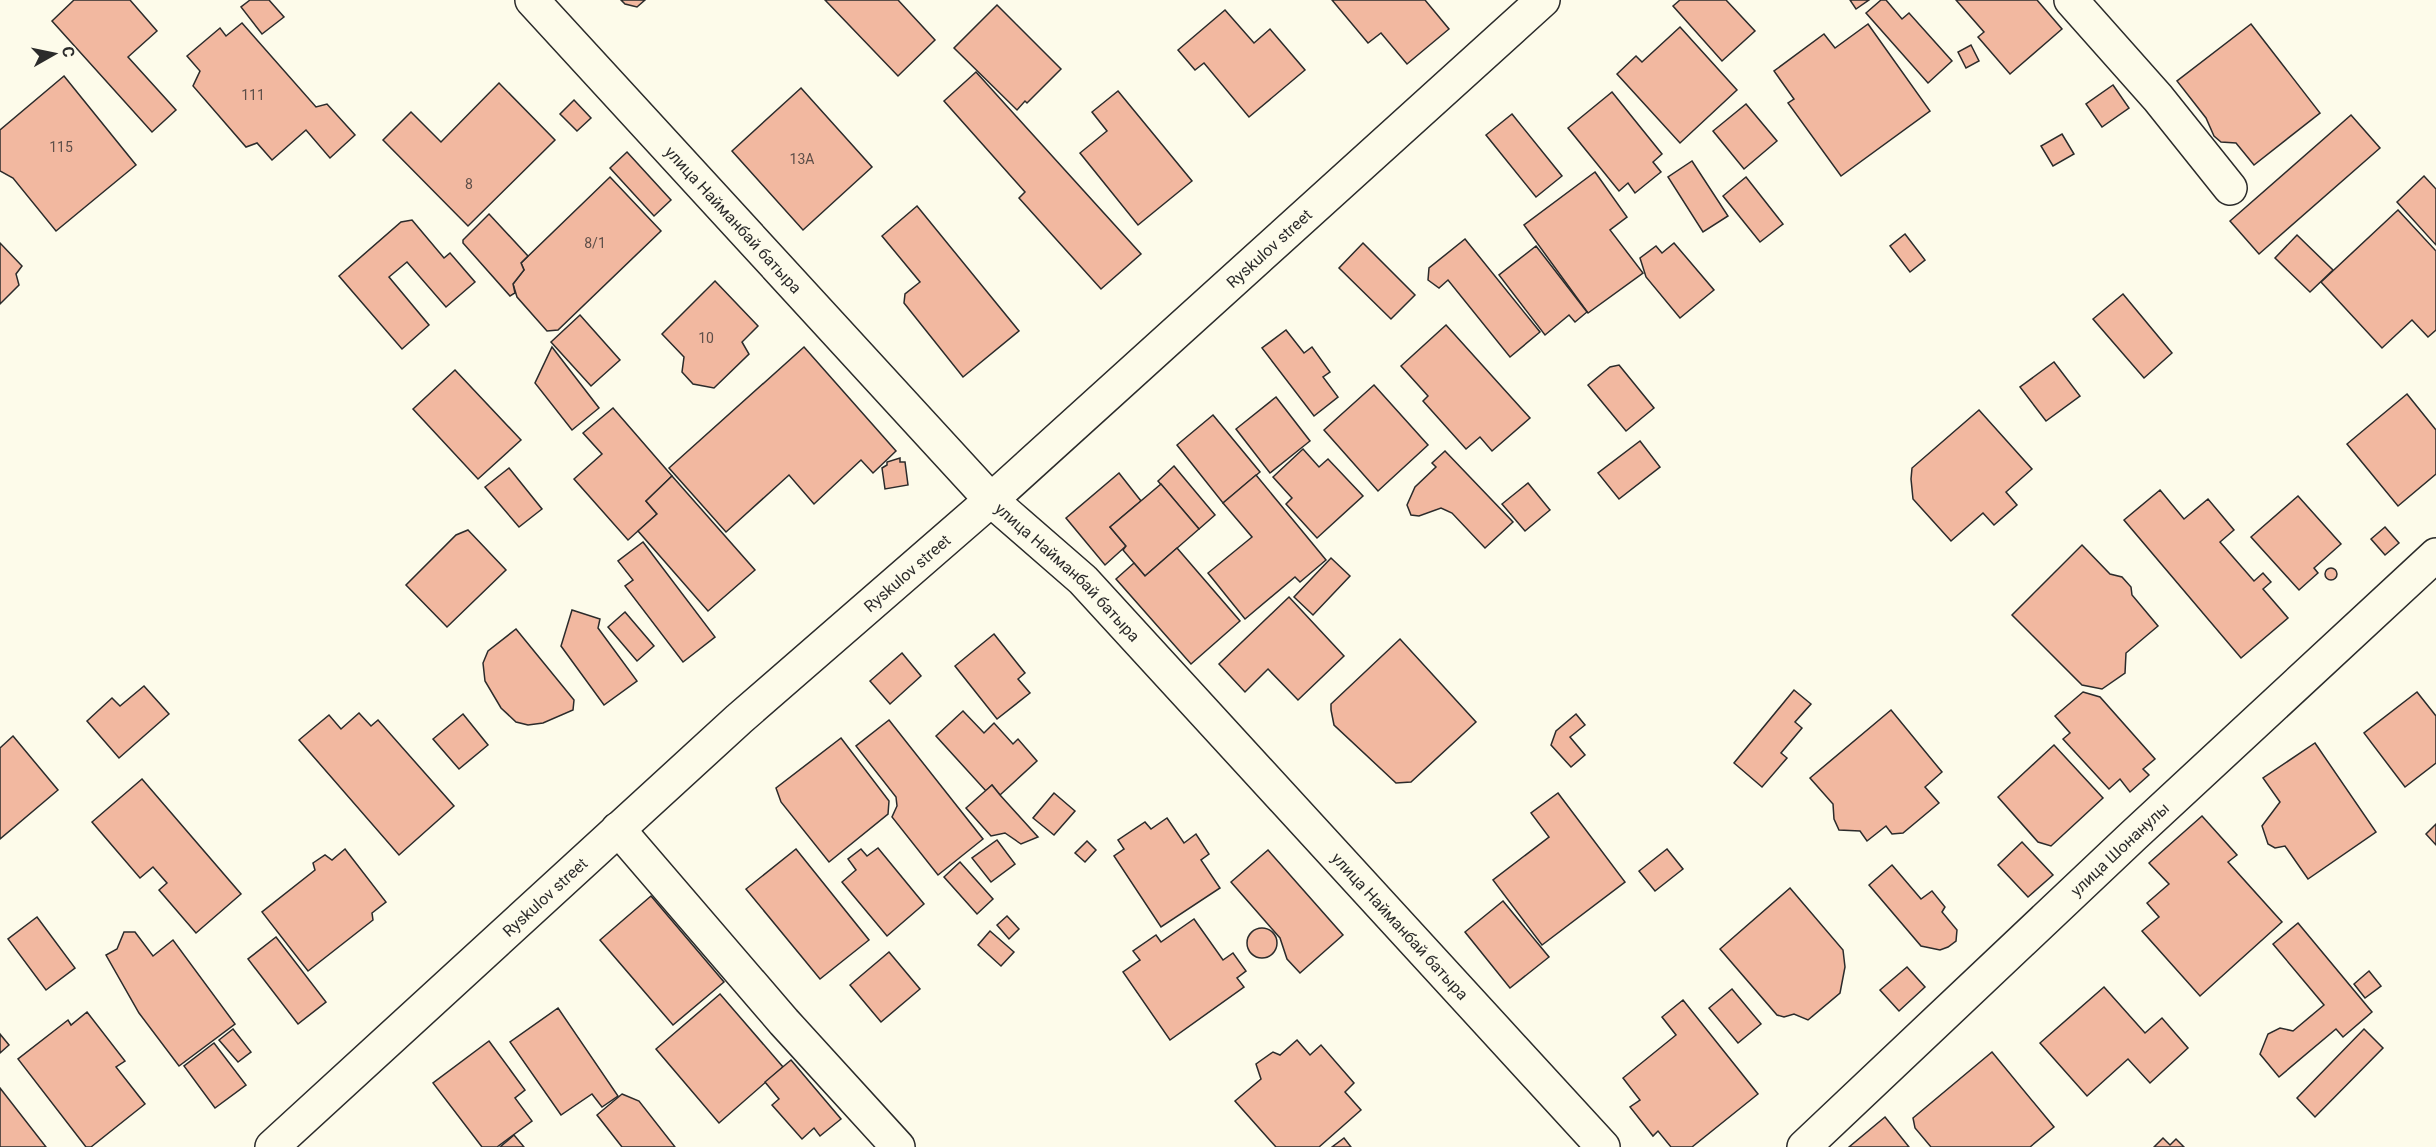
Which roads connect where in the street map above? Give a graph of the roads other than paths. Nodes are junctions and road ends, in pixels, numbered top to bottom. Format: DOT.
graph roads {
  1 [pos="532,0"];
  2 [pos="1543,0"];
  3 [pos="2071,0"];
  4 [pos="2230,188"];
  5 [pos="991,500"];
  6 [pos="2436,555"];
  7 [pos="618,829"];
  8 [pos="272,1147"];
  9 [pos="898,1147"];
  10 [pos="1603,1147"];
  11 [pos="1804,1147"];
  1 -- 5 [label="street, улица Найманбай батыра"];
  2 -- 5 [label="street, Ryskulov street"];
  3 -- 4 [label="street"];
  5 -- 7 [label="street, Ryskulov street"];
  5 -- 10 [label="street, улица Найманбай батыра"];
  6 -- 11 [label="street, улица Шонанулы"];
  7 -- 8 [label="street, Ryskulov street"];
  7 -- 9 [label="street"];
}
